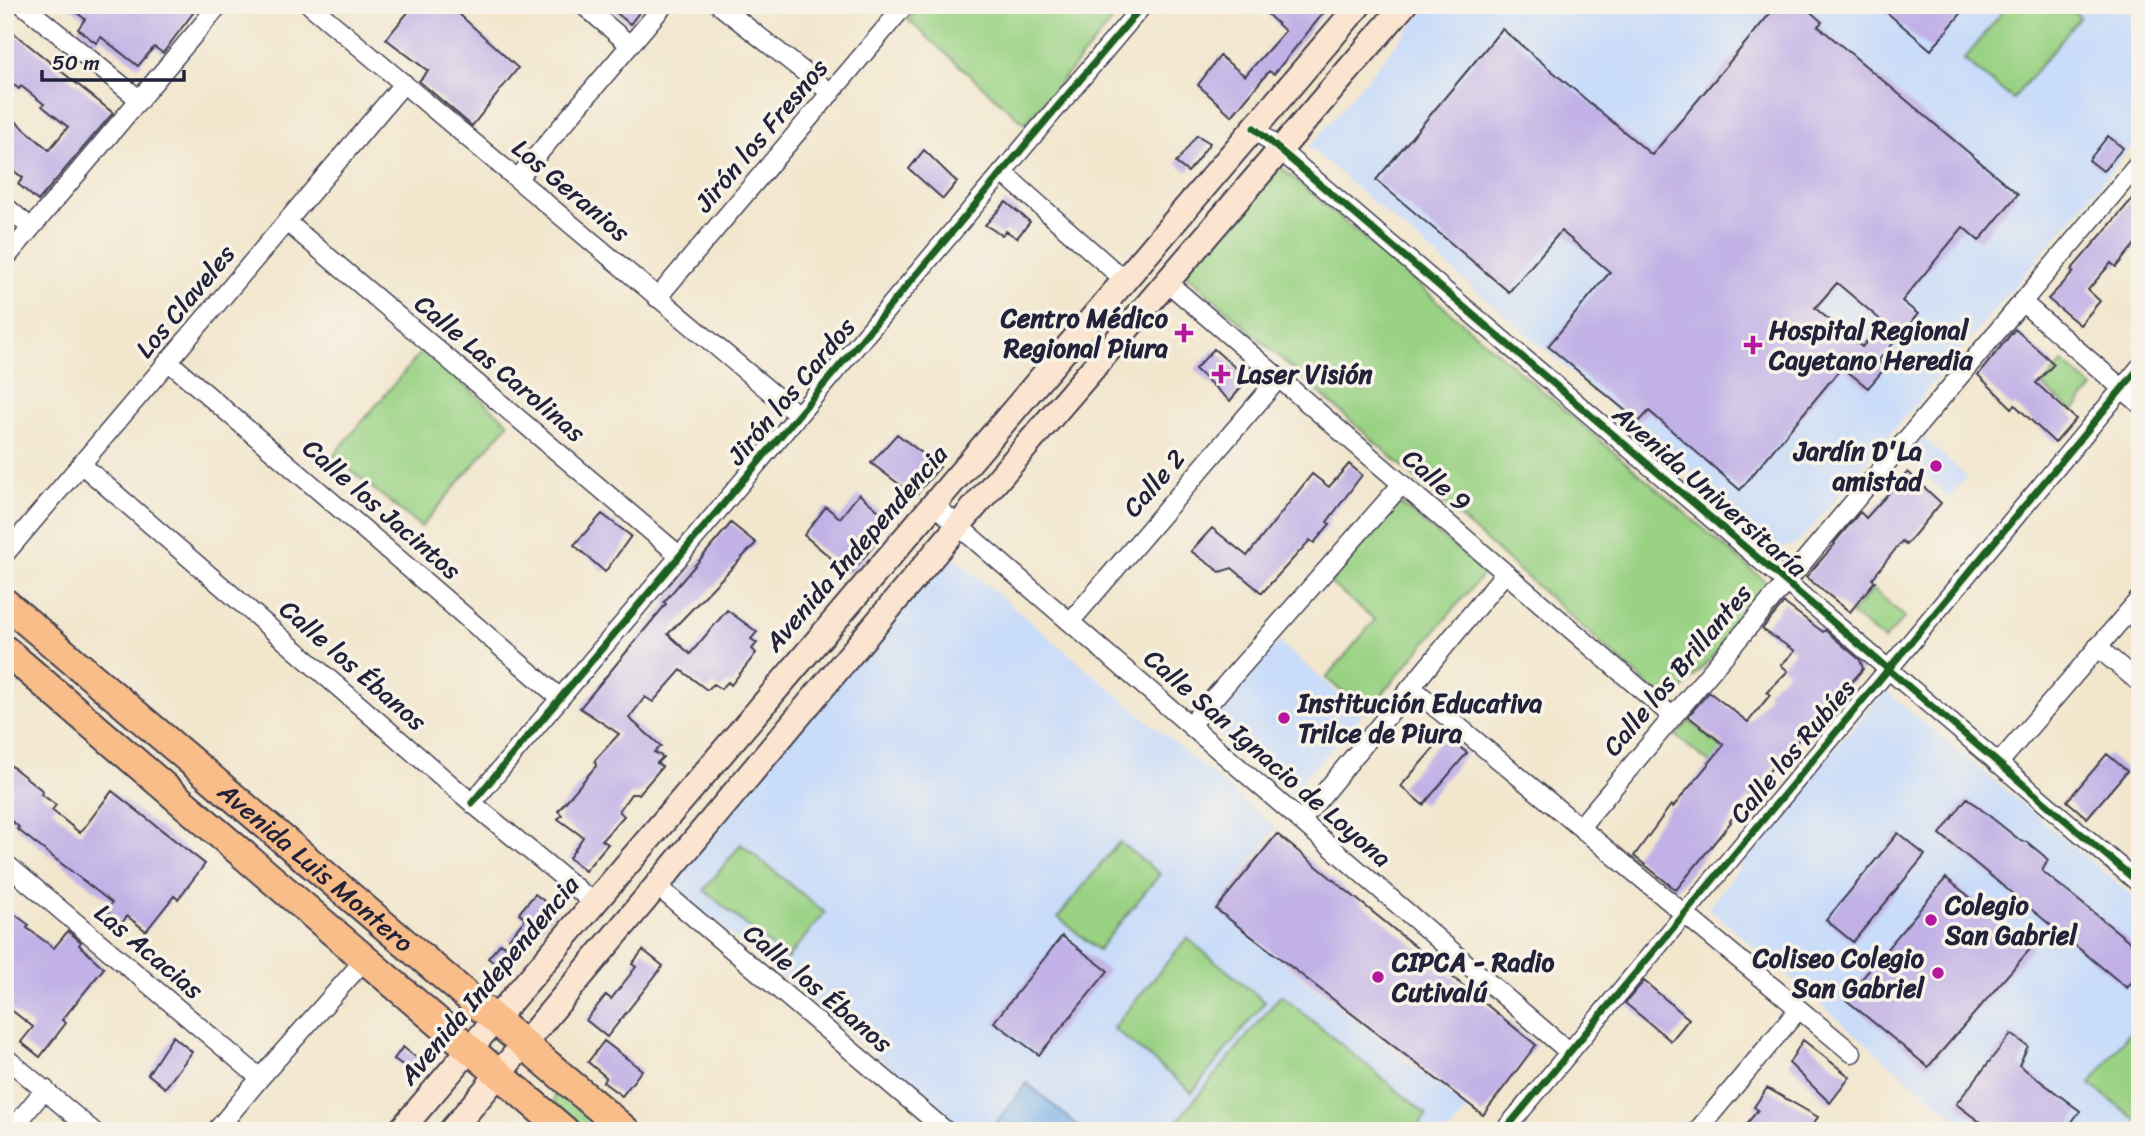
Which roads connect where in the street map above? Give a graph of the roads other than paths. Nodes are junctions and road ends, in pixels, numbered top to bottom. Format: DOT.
graph roads {
  1 [pos="23,5"];
  2 [pos="219,5"];
  3 [pos="310,5"];
  4 [pos="583,5"];
  5 [pos="664,5"];
  6 [pos="719,5"];
  7 [pos="905,5"];
  8 [pos="1143,5"];
  9 [pos="1359,5"];
  10 [pos="1404,5"];
  11 [pos="630,45"];
  12 [pos="404,83"];
  13 [pos="831,93"];
  14 [pos="140,100"];
  15 [pos="1254,128"];
  16 [pos="1279,149"];
  17 [pos="2140,162"];
  18 [pos="1002,172"];
  19 [pos="517,178"];
  20 [pos="5,206"];
  21 [pos="286,222"];
  22 [pos="31,228"];
  23 [pos="5,259"];
  24 [pos="1124,280"];
  25 [pos="1167,282"];
  26 [pos="657,298"];
  27 [pos="2022,302"];
  28 [pos="168,361"];
  29 [pos="2140,367"];
  30 [pos="1279,378"];
  31 [pos="2122,389"];
  32 [pos="2140,404"];
  33 [pos="798,415"];
  34 [pos="81,464"];
  35 [pos="1402,484"];
  36 [pos="933,504"];
  37 [pos="958,526"];
  38 [pos="5,554"];
  39 [pos="680,556"];
  40 [pos="1505,572"];
  41 [pos="1785,582"];
  42 [pos="2140,598"];
  43 [pos="5,603"];
  44 [pos="1070,622"];
  45 [pos="2097,647"];
  46 [pos="5,650"];
  47 [pos="1888,669"];
  48 [pos="2140,682"];
  49 [pos="1411,687"];
  50 [pos="560,698"];
  51 [pos="1673,717"];
  52 [pos="1190,725"];
  53 [pos="1998,764"];
  54 [pos="472,803"];
  55 [pos="1301,821"];
  56 [pos="1580,827"];
  57 [pos="5,863"];
  58 [pos="2140,884"];
  59 [pos="657,886"];
  60 [pos="593,902"];
  61 [pos="1685,914"];
  62 [pos="366,958"];
  63 [pos="1799,1009"];
  64 [pos="495,1021"];
  65 [pos="523,1045"];
  66 [pos="470,1050"];
  67 [pos="1569,1052"];
  68 [pos="1852,1053"];
  69 [pos="5,1057"];
  70 [pos="499,1075"];
  71 [pos="260,1078"];
  72 [pos="45,1089"];
  73 [pos="11,1131"];
  74 [pos="93,1131"];
  75 [pos="216,1131"];
  76 [pos="400,1131"];
  77 [pos="451,1131"];
  78 [pos="565,1131"];
  79 [pos="626,1131"];
  80 [pos="946,1131"];
  81 [pos="1504,1131"];
  82 [pos="1697,1131"];
  1 -- 14 [label="street"];
  2 -- 14 [label="street"];
  3 -- 12 [label="street, Los Geranios"];
  4 -- 11 [label="street"];
  5 -- 11 [label="street"];
  6 -- 13 [label="street"];
  7 -- 13 [label="street, Jirón los Fresnos"];
  8 -- 18 [label="street, Jirón los Cardos"];
  9 -- 15 [label="main road, Avenida Independencia"];
  10 -- 16 [label="main road"];
  11 -- 19 [label="street"];
  12 -- 19 [label="street, Los Geranios"];
  12 -- 21 [label="street, Los Claveles"];
  13 -- 26 [label="street, Jirón los Fresnos"];
  14 -- 22 [label="street"];
  15 -- 16 [label="street, Avenida Universitaría"];
  15 -- 24 [label="main road, Avenida Independencia"];
  16 -- 25 [label="main road"];
  16 -- 41 [label="street, Avenida Universitaría"];
  17 -- 27 [label="street, Calle los Brillantes"];
  18 -- 24 [label="street"];
  18 -- 33 [label="street, Jirón los Cardos"];
  19 -- 26 [label="street, Los Geranios"];
  20 -- 22 [label="street"];
  21 -- 28 [label="street, Los Claveles"];
  21 -- 39 [label="street, Calle Las Carolinas"];
  22 -- 23 [label="street"];
  24 -- 36 [label="main road, Avenida Independencia"];
  25 -- 30 [label="street, Calle 9"];
  25 -- 37 [label="main road"];
  26 -- 33 [label="street, Los Geranios"];
  27 -- 31 [label="street"];
  27 -- 41 [label="street, Calle los Brillantes"];
  28 -- 34 [label="street, Los Claveles"];
  28 -- 50 [label="street, Calle los Jacintos"];
  29 -- 31 [label="street, Calle los Rubíes"];
  30 -- 35 [label="street, Calle 9"];
  30 -- 44 [label="street, Calle 2"];
  31 -- 32 [label="street"];
  31 -- 47 [label="street, Calle los Rubíes"];
  33 -- 39 [label="street, Jirón los Cardos"];
  34 -- 38 [label="street, Los Claveles"];
  34 -- 54 [label="street, Calle los Ébanos"];
  35 -- 40 [label="street, Calle 9"];
  35 -- 52 [label="street"];
  36 -- 37 [label="street, Calle San Ignacio de Loyona"];
  36 -- 60 [label="main road, Avenida Independencia"];
  37 -- 44 [label="street, Calle San Ignacio de Loyona"];
  37 -- 59 [label="main road"];
  39 -- 50 [label="street, Jirón los Cardos"];
  40 -- 49 [label="street"];
  40 -- 51 [label="street, Calle 9"];
  41 -- 47 [label="street, Avenida Universitaría"];
  41 -- 51 [label="street, Calle los Brillantes"];
  42 -- 45 [label="street"];
  43 -- 64 [label="main road, Avenida Luis Montero"];
  44 -- 52 [label="street, Calle San Ignacio de Loyona"];
  45 -- 48 [label="street"];
  45 -- 53 [label="street"];
  46 -- 62 [label="main road, Avenida Luis Montero"];
  47 -- 53 [label="street, Avenida Universitaría"];
  47 -- 61 [label="street, Calle los Rubíes"];
  49 -- 55 [label="street"];
  49 -- 56 [label="street"];
  50 -- 54 [label="street, Jirón los Cardos"];
  51 -- 56 [label="street, Calle los Brillantes"];
  52 -- 55 [label="street, Calle San Ignacio de Loyona"];
  53 -- 58 [label="street, Avenida Universitaría"];
  54 -- 60 [label="street, Calle los Ébanos"];
  55 -- 67 [label="street, Calle San Ignacio de Loyona"];
  56 -- 61 [label="street"];
  57 -- 71 [label="street, Las Acacias"];
  59 -- 65 [label="main road"];
  59 -- 80 [label="street, Calle los Ébanos"];
  60 -- 64 [label="main road, Avenida Independencia"];
  61 -- 63 [label="street"];
  61 -- 67 [label="street, Calle los Rubíes"];
  62 -- 66 [label="main road, Avenida Luis Montero"];
  62 -- 71 [label="street"];
  63 -- 68 [label="street"];
  63 -- 82 [label="street"];
  64 -- 65 [label="main road, Avenida Luis Montero"];
  64 -- 66 [label="main road, Avenida Independencia"];
  65 -- 70 [label="main road"];
  65 -- 79 [label="main road, Avenida Luis Montero"];
  66 -- 70 [label="main road, Avenida Luis Montero"];
  66 -- 76 [label="main road, Avenida Independencia"];
  67 -- 81 [label="street, Calle los Rubíes"];
  69 -- 72 [label="street"];
  70 -- 77 [label="main road"];
  70 -- 78 [label="main road, Avenida Luis Montero"];
  71 -- 75 [label="street"];
  72 -- 73 [label="street"];
  72 -- 74 [label="street"];
}
